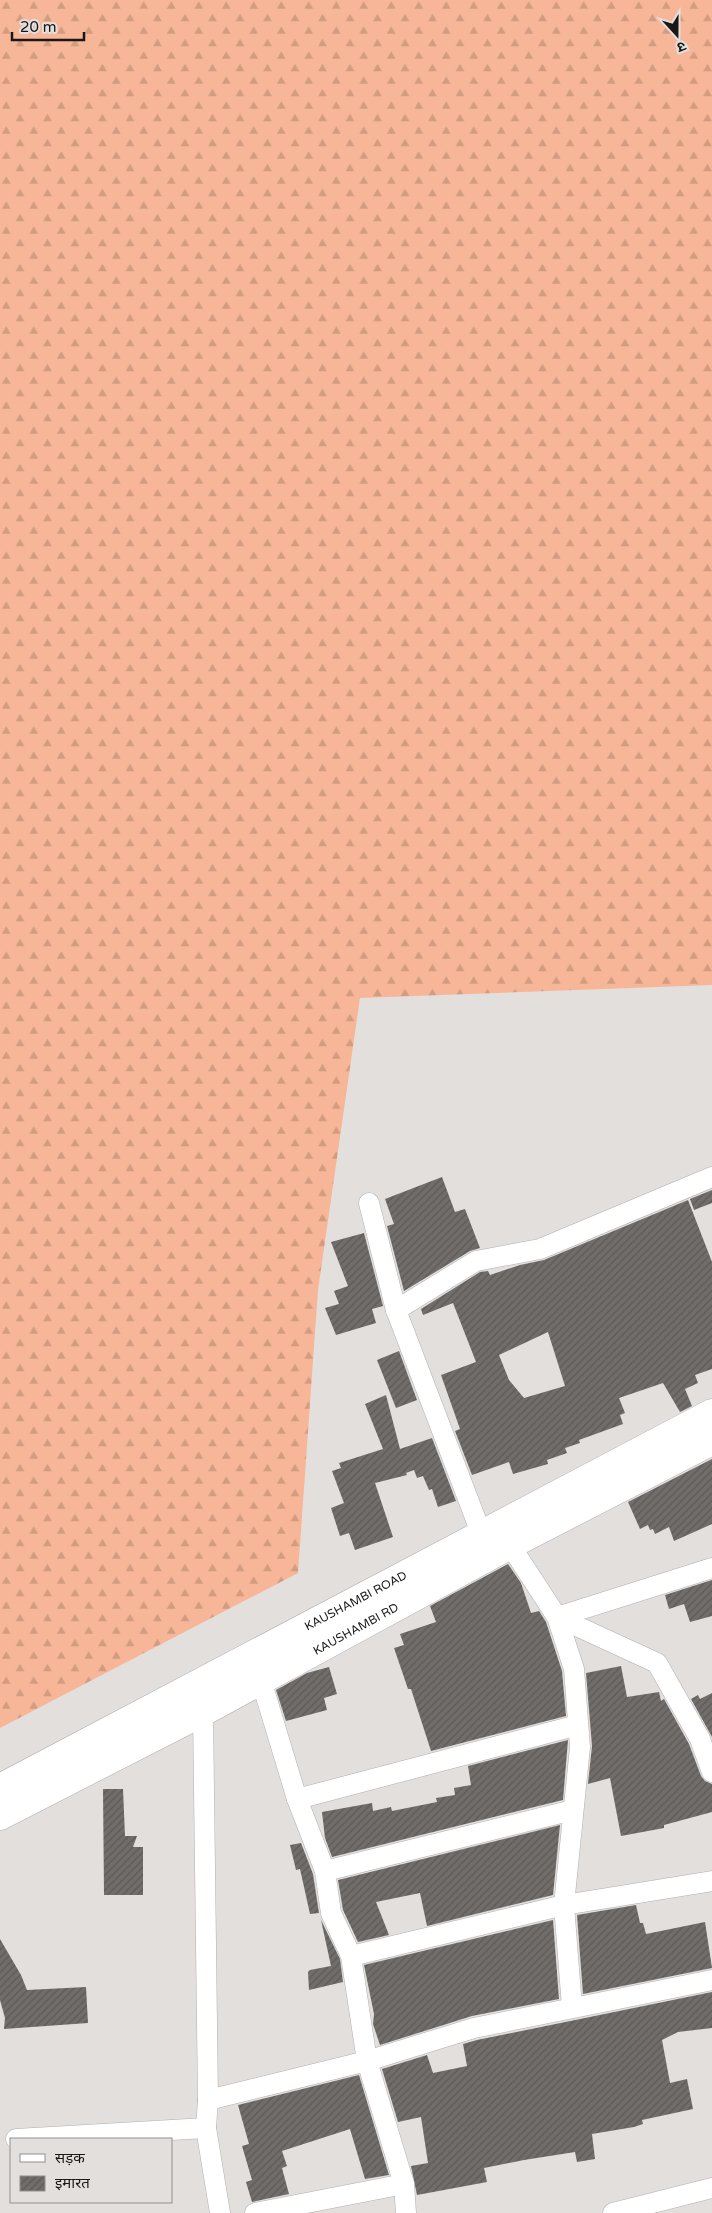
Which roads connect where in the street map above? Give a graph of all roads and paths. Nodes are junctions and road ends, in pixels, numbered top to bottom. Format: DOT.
graph roads {
  1 [pos="712,1176"];
  2 [pos="369,1204"];
  3 [pos="396,1310"];
  4 [pos="712,1413"];
  5 [pos="712,1441"];
  6 [pos="481,1533"];
  7 [pos="510,1545"];
  8 [pos="712,1568"];
  9 [pos="557,1617"];
  10 [pos="261,1680"];
  11 [pos="203,1712"];
  12 [pos="578,1725"];
  13 [pos="712,1772"];
  14 [pos="0,1788"];
  15 [pos="297,1799"];
  16 [pos="573,1810"];
  17 [pos="0,1816"];
  18 [pos="325,1871"];
  19 [pos="712,1881"];
  20 [pos="564,1905"];
  21 [pos="351,1956"];
  22 [pos="712,1980"];
  23 [pos="572,2008"];
  24 [pos="367,2061"];
  25 [pos="208,2100"];
  26 [pos="206,2128"];
  27 [pos="33,2138"];
  28 [pos="404,2184"];
  29 [pos="712,2188"];
  30 [pos="220,2213"];
  31 [pos="255,2213"];
  32 [pos="406,2213"];
  33 [pos="613,2213"];
  1 -- 3 [label="street"];
  2 -- 3 [label="street"];
  3 -- 6 [label="street"];
  4 -- 6 [label="main road, KAUSHAMBI ROAD"];
  5 -- 7 [label="main road, KAUSHAMBI RD"];
  6 -- 14 [label="main road, KAUSHAMBI ROAD"];
  7 -- 9 [label="street"];
  7 -- 10 [label="main road, KAUSHAMBI RD"];
  8 -- 9 [label="street"];
  9 -- 12 [label="street"];
  9 -- 13 [label="street"];
  10 -- 11 [label="main road, KAUSHAMBI RD"];
  10 -- 15 [label="street"];
  11 -- 17 [label="main road, KAUSHAMBI RD"];
  11 -- 25 [label="street"];
  12 -- 15 [label="street"];
  12 -- 16 [label="street"];
  15 -- 18 [label="street"];
  16 -- 18 [label="street"];
  16 -- 20 [label="street"];
  18 -- 21 [label="street"];
  19 -- 20 [label="street"];
  20 -- 21 [label="street"];
  20 -- 23 [label="street"];
  21 -- 24 [label="street"];
  22 -- 23 [label="street"];
  23 -- 24 [label="street"];
  24 -- 25 [label="street"];
  24 -- 28 [label="street"];
  25 -- 26 [label="street"];
  26 -- 27 [label="street"];
  26 -- 30 [label="street"];
  28 -- 31 [label="street"];
  28 -- 32 [label="street"];
  29 -- 33 [label="street"];
}
